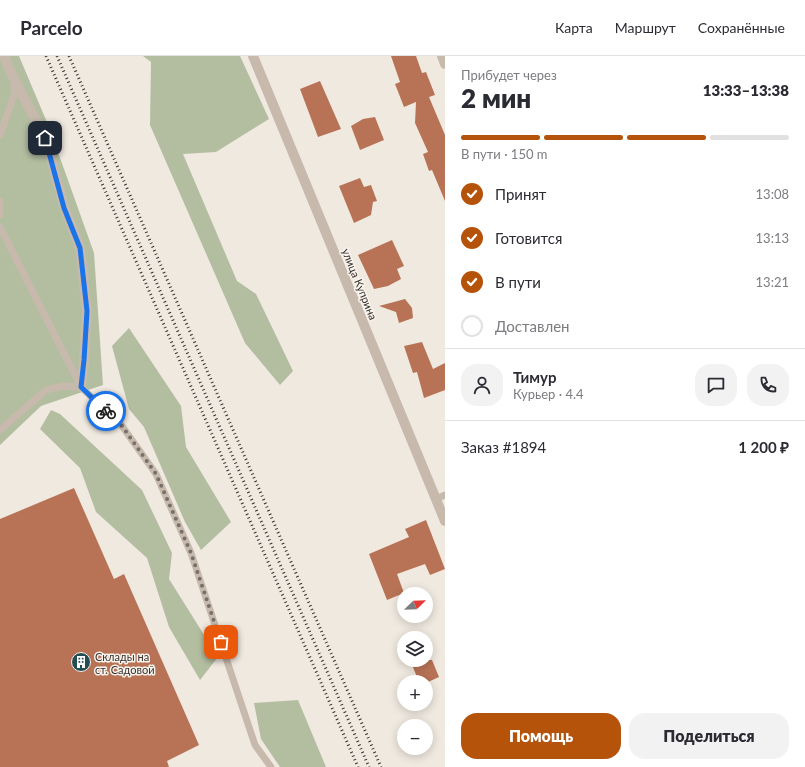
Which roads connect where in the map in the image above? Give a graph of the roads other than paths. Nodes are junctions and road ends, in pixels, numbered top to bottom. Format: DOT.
graph roads {
  1 [pos="4,56"];
  2 [pos="253,56"];
  3 [pos="442,56"];
  4 [pos="445,64"];
  5 [pos="12,76"];
  6 [pos="0,135"];
  7 [pos="0,201"];
  8 [pos="0,215"];
  9 [pos="0,227"];
  10 [pos="81,387"];
  11 [pos="0,430"];
  12 [pos="440,497"];
  13 [pos="445,521"];
  14 [pos="271,767"];
  1 -- 5 [label="street"];
  2 -- 12 [label="street, улица Куприна"];
  3 -- 4 [label="street"];
  5 -- 6 [label="lane"];
  5 -- 10 [label="street"];
  7 -- 8 [label="lane"];
  9 -- 10 [label="lane"];
  10 -- 11 [label="lane"];
  10 -- 14 [label="lane"];
  12 -- 13 [label="street, улица Куприна"];
}
